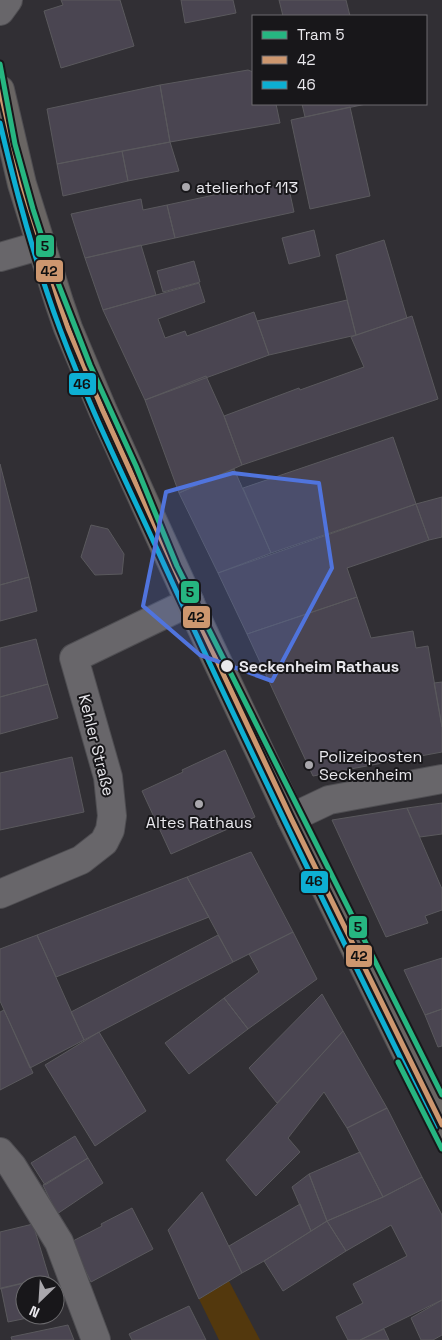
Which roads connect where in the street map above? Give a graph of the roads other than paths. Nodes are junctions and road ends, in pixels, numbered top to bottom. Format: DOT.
graph roads {
  1 [pos="8,0"];
  2 [pos="0,11"];
  3 [pos="0,93"];
  4 [pos="11,179"];
  5 [pos="42,245"];
  6 [pos="0,257"];
  7 [pos="190,602"];
  8 [pos="442,780"];
  9 [pos="291,818"];
  10 [pos="0,894"];
  11 [pos="442,1125"];
  12 [pos="0,1152"];
  13 [pos="96,1340"];
  1 -- 2 [label="street"];
  3 -- 4 [label="main road"];
  4 -- 5 [label="main road"];
  5 -- 6 [label="street"];
  5 -- 7 [label="main road"];
  7 -- 9 [label="main road"];
  7 -- 10 [label="street, Kehler Straße"];
  8 -- 9 [label="street"];
  9 -- 11 [label="main road"];
  12 -- 13 [label="street"];
}
